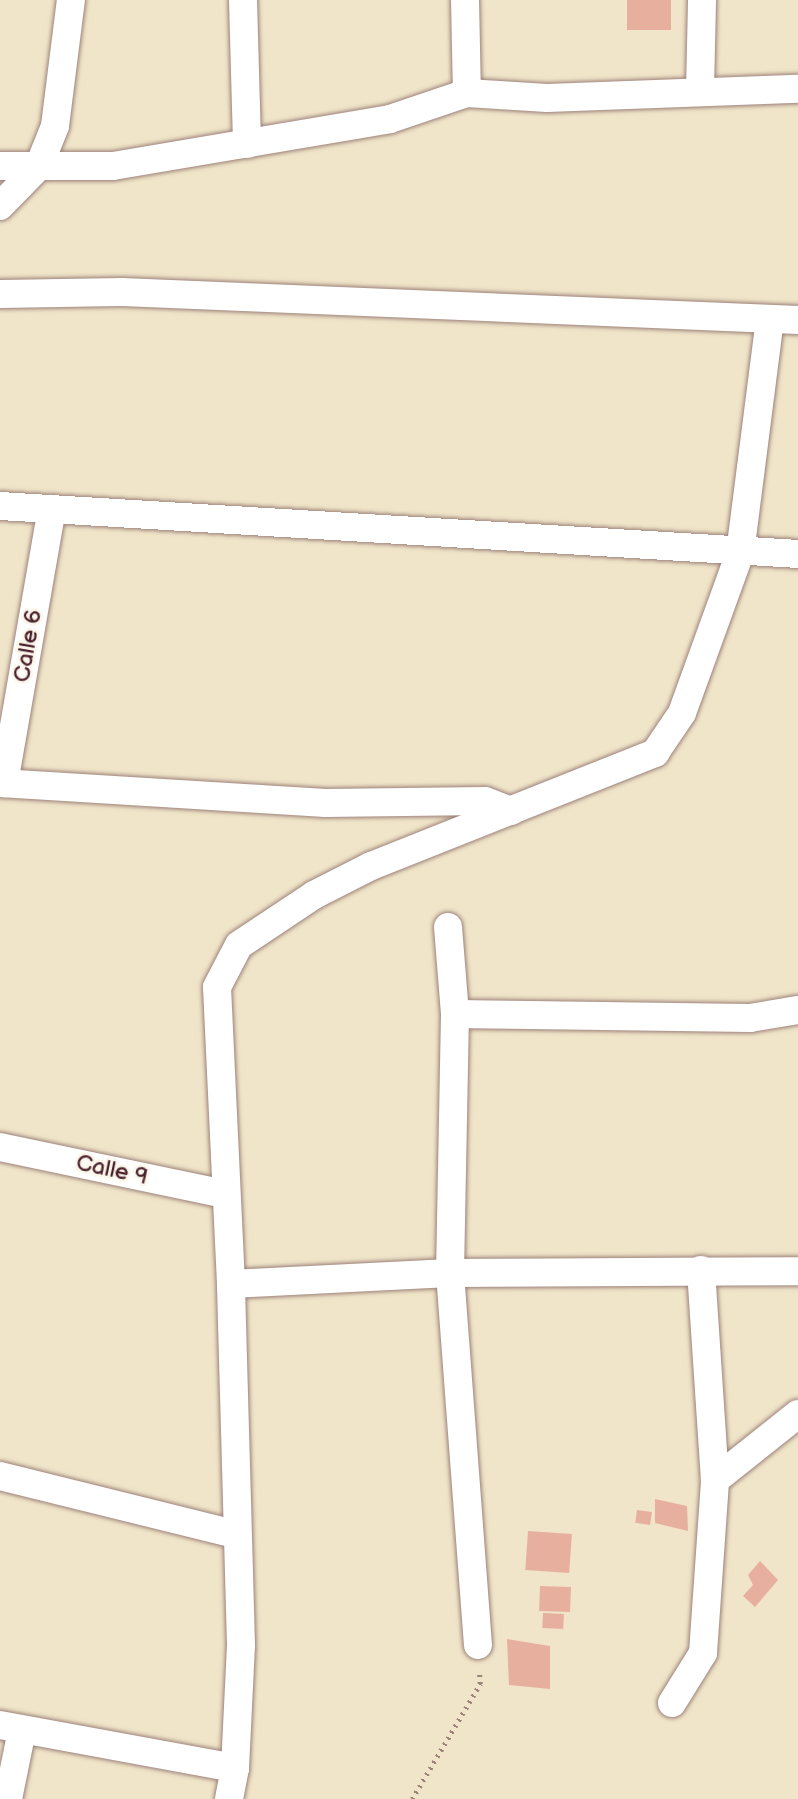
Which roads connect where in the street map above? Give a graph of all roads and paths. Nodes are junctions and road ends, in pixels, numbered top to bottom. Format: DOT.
graph roads {
  1 [pos="71,0"];
  2 [pos="243,0"];
  3 [pos="466,0"];
  4 [pos="702,0"];
  5 [pos="798,89"];
  6 [pos="700,90"];
  7 [pos="467,93"];
  8 [pos="247,144"];
  9 [pos="0,166"];
  10 [pos="39,166"];
  11 [pos="0,206"];
  12 [pos="0,294"];
  13 [pos="770,320"];
  14 [pos="798,320"];
  15 [pos="0,506"];
  16 [pos="52,509"];
  17 [pos="740,553"];
  18 [pos="798,554"];
  19 [pos="2,783"];
  20 [pos="511,811"];
  21 [pos="449,927"];
  22 [pos="798,1010"];
  23 [pos="455,1014"];
  24 [pos="0,1147"];
  25 [pos="224,1194"];
  26 [pos="701,1270"];
  27 [pos="798,1271"];
  28 [pos="450,1273"];
  29 [pos="231,1284"];
  30 [pos="798,1414"];
  31 [pos="0,1476"];
  32 [pos="715,1480"];
  33 [pos="234,1534"];
  34 [pos="478,1645"];
  35 [pos="672,1703"];
  36 [pos="11,1728"];
  37 [pos="235,1768"];
  38 [pos="8,1799"];
  39 [pos="229,1799"];
  40 [pos="412,1799"];
  1 -- 10 [label="street"];
  2 -- 8 [label="street"];
  3 -- 7 [label="street"];
  4 -- 6 [label="street"];
  5 -- 6 [label="street"];
  6 -- 7 [label="street"];
  7 -- 8 [label="street"];
  8 -- 10 [label="street"];
  9 -- 10 [label="street"];
  10 -- 11 [label="street"];
  12 -- 13 [label="street"];
  13 -- 14 [label="street"];
  13 -- 17 [label="street"];
  15 -- 16 [label="street"];
  16 -- 17 [label="street"];
  16 -- 19 [label="street, Calle 6"];
  17 -- 18 [label="street"];
  17 -- 20 [label="street"];
  19 -- 20 [label="street"];
  20 -- 25 [label="street"];
  21 -- 23 [label="street"];
  22 -- 23 [label="street"];
  23 -- 28 [label="street"];
  24 -- 25 [label="street, Calle 9"];
  25 -- 29 [label="street"];
  26 -- 27 [label="street"];
  26 -- 28 [label="street"];
  26 -- 32 [label="street"];
  28 -- 29 [label="street"];
  28 -- 34 [label="street"];
  29 -- 33 [label="street"];
  30 -- 32 [label="street"];
  31 -- 33 [label="street"];
  32 -- 35 [label="street"];
  33 -- 37 [label="street"];
  34 -- 40 [label="path"];
  36 -- 37 [label="street"];
  36 -- 38 [label="street"];
  37 -- 39 [label="street"];
}
